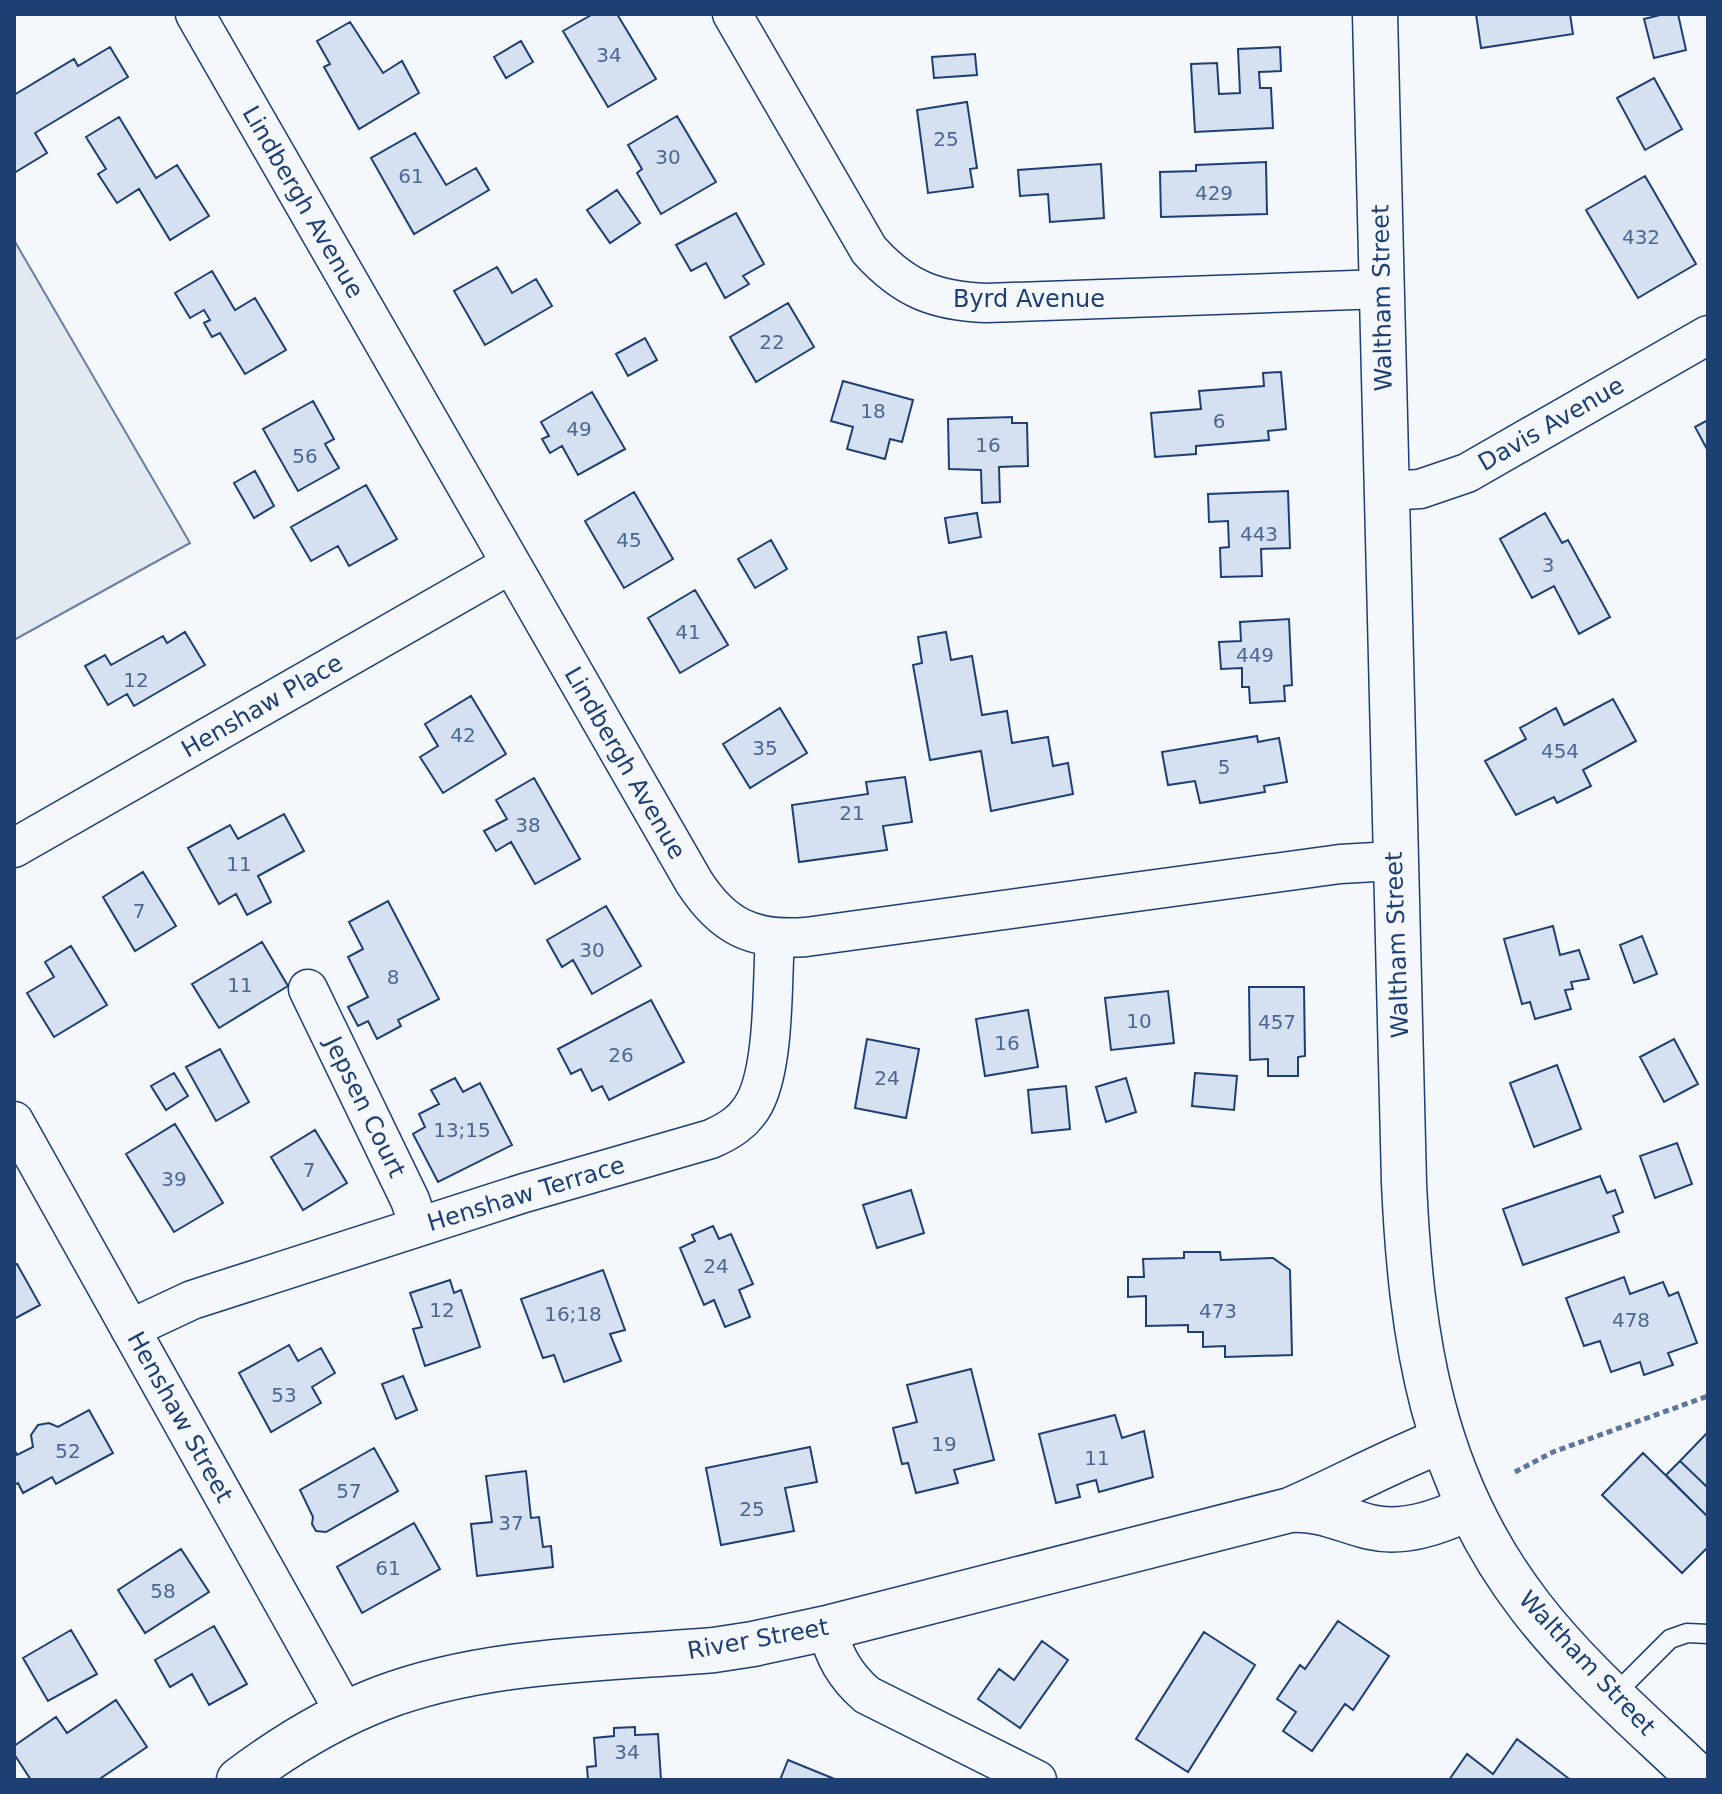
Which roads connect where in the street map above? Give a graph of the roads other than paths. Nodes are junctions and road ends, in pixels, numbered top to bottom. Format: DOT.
graph roads {
  1 [pos="195,14"];
  2 [pos="732,14"];
  3 [pos="1375,14"];
  4 [pos="1382,289"];
  5 [pos="1708,335"];
  6 [pos="1386,491"];
  7 [pos="511,564"];
  8 [pos="14,848"];
  9 [pos="1394,861"];
  10 [pos="775,937"];
  11 [pos="308,989"];
  12 [pos="14,1121"];
  13 [pos="419,1226"];
  14 [pos="130,1329"];
  15 [pos="1441,1441"];
  16 [pos="1469,1508"];
  17 [pos="1290,1510"];
  18 [pos="827,1628"];
  19 [pos="1708,1634"];
  20 [pos="1614,1695"];
  21 [pos="345,1713"];
  22 [pos="1700,1779"];
  23 [pos="239,1780"];
  24 [pos="1037,1780"];
  1 -- 7 [label="street, Lindbergh Avenue"];
  2 -- 4 [label="street, Byrd Avenue"];
  3 -- 4 [label="main road, Waltham Street"];
  4 -- 6 [label="main road, Waltham Street"];
  5 -- 6 [label="street, Davis Avenue"];
  6 -- 9 [label="main road, Waltham Street"];
  7 -- 8 [label="street, Henshaw Place"];
  7 -- 10 [label="street, Lindbergh Avenue"];
  9 -- 10 [label="street, Lindbergh Avenue"];
  9 -- 15 [label="main road, Waltham Street"];
  10 -- 13 [label="street, Henshaw Terrace"];
  11 -- 13 [label="street, Jepsen Court"];
  12 -- 14 [label="street, Henshaw Street"];
  13 -- 14 [label="street, Henshaw Terrace"];
  14 -- 21 [label="street, Henshaw Street"];
  15 -- 16 [label="main road, Waltham Street"];
  15 -- 17 [label="main road, River Street"];
  16 -- 17 [label="main road, River Street"];
  16 -- 20 [label="main road, Waltham Street"];
  17 -- 18 [label="main road, River Street"];
  18 -- 21 [label="main road, River Street"];
  18 -- 24 [label="street"];
  19 -- 20 [label="lane"];
  20 -- 22 [label="main road, Waltham Street"];
  21 -- 23 [label="main road, River Street"];
}
